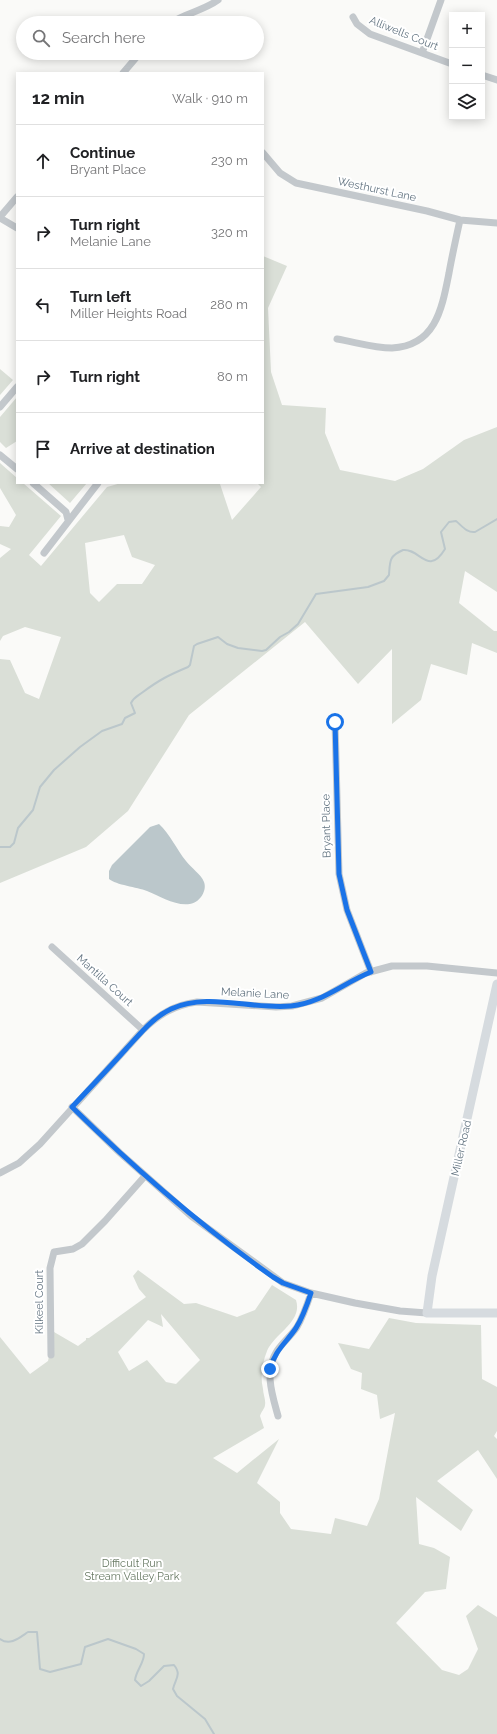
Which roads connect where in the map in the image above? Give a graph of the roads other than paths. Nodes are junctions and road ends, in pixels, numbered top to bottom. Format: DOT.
graph roads {
  1 [pos="218,0"];
  2 [pos="441,0"];
  3 [pos="183,16"];
  4 [pos="353,17"];
  5 [pos="422,53"];
  6 [pos="134,60"];
  7 [pos="449,63"];
  8 [pos="124,72"];
  9 [pos="485,76"];
  10 [pos="497,80"];
  11 [pos="264,154"];
  12 [pos="16,198"];
  13 [pos="0,218"];
  14 [pos="460,220"];
  15 [pos="497,224"];
  16 [pos="16,227"];
  17 [pos="338,339"];
  18 [pos="16,388"];
  19 [pos="0,407"];
  20 [pos="0,455"];
  21 [pos="16,469"];
  22 [pos="34,484"];
  23 [pos="97,484"];
  24 [pos="68,520"];
  25 [pos="44,553"];
  26 [pos="335,722"];
  27 [pos="52,947"];
  28 [pos="371,972"];
  29 [pos="497,973"];
  30 [pos="497,984"];
  31 [pos="143,1030"];
  32 [pos="72,1107"];
  33 [pos="0,1173"];
  34 [pos="145,1176"];
  35 [pos="311,1293"];
  36 [pos="427,1313"];
  37 [pos="497,1313"];
  38 [pos="51,1355"];
  39 [pos="278,1416"];
  1 -- 3 [label="street"];
  2 -- 5 [label="street"];
  4 -- 5 [label="street, Alliwells Court"];
  5 -- 7 [label="street, Alliwells Court"];
  6 -- 8 [label="street"];
  9 -- 10 [label="street"];
  11 -- 14 [label="street, Westhurst Lane"];
  12 -- 13 [label="street"];
  13 -- 16 [label="street"];
  14 -- 15 [label="street, Westhurst Lane"];
  14 -- 17 [label="street"];
  18 -- 19 [label="street"];
  20 -- 21 [label="street"];
  22 -- 24 [label="street"];
  23 -- 24 [label="street"];
  24 -- 25 [label="street"];
  26 -- 28 [label="street, Bryant Place"];
  27 -- 31 [label="street, Mantilla Court"];
  28 -- 29 [label="street, Melanie Lane"];
  28 -- 31 [label="street, Melanie Lane"];
  30 -- 36 [label="street, Miller Road"];
  31 -- 32 [label="street, Melanie Lane"];
  32 -- 33 [label="street, Melanie Lane"];
  32 -- 34 [label="street"];
  34 -- 35 [label="street"];
  34 -- 38 [label="street, Kilkeel Court"];
  35 -- 36 [label="street"];
  35 -- 39 [label="street"];
  36 -- 37 [label="street"];
}
